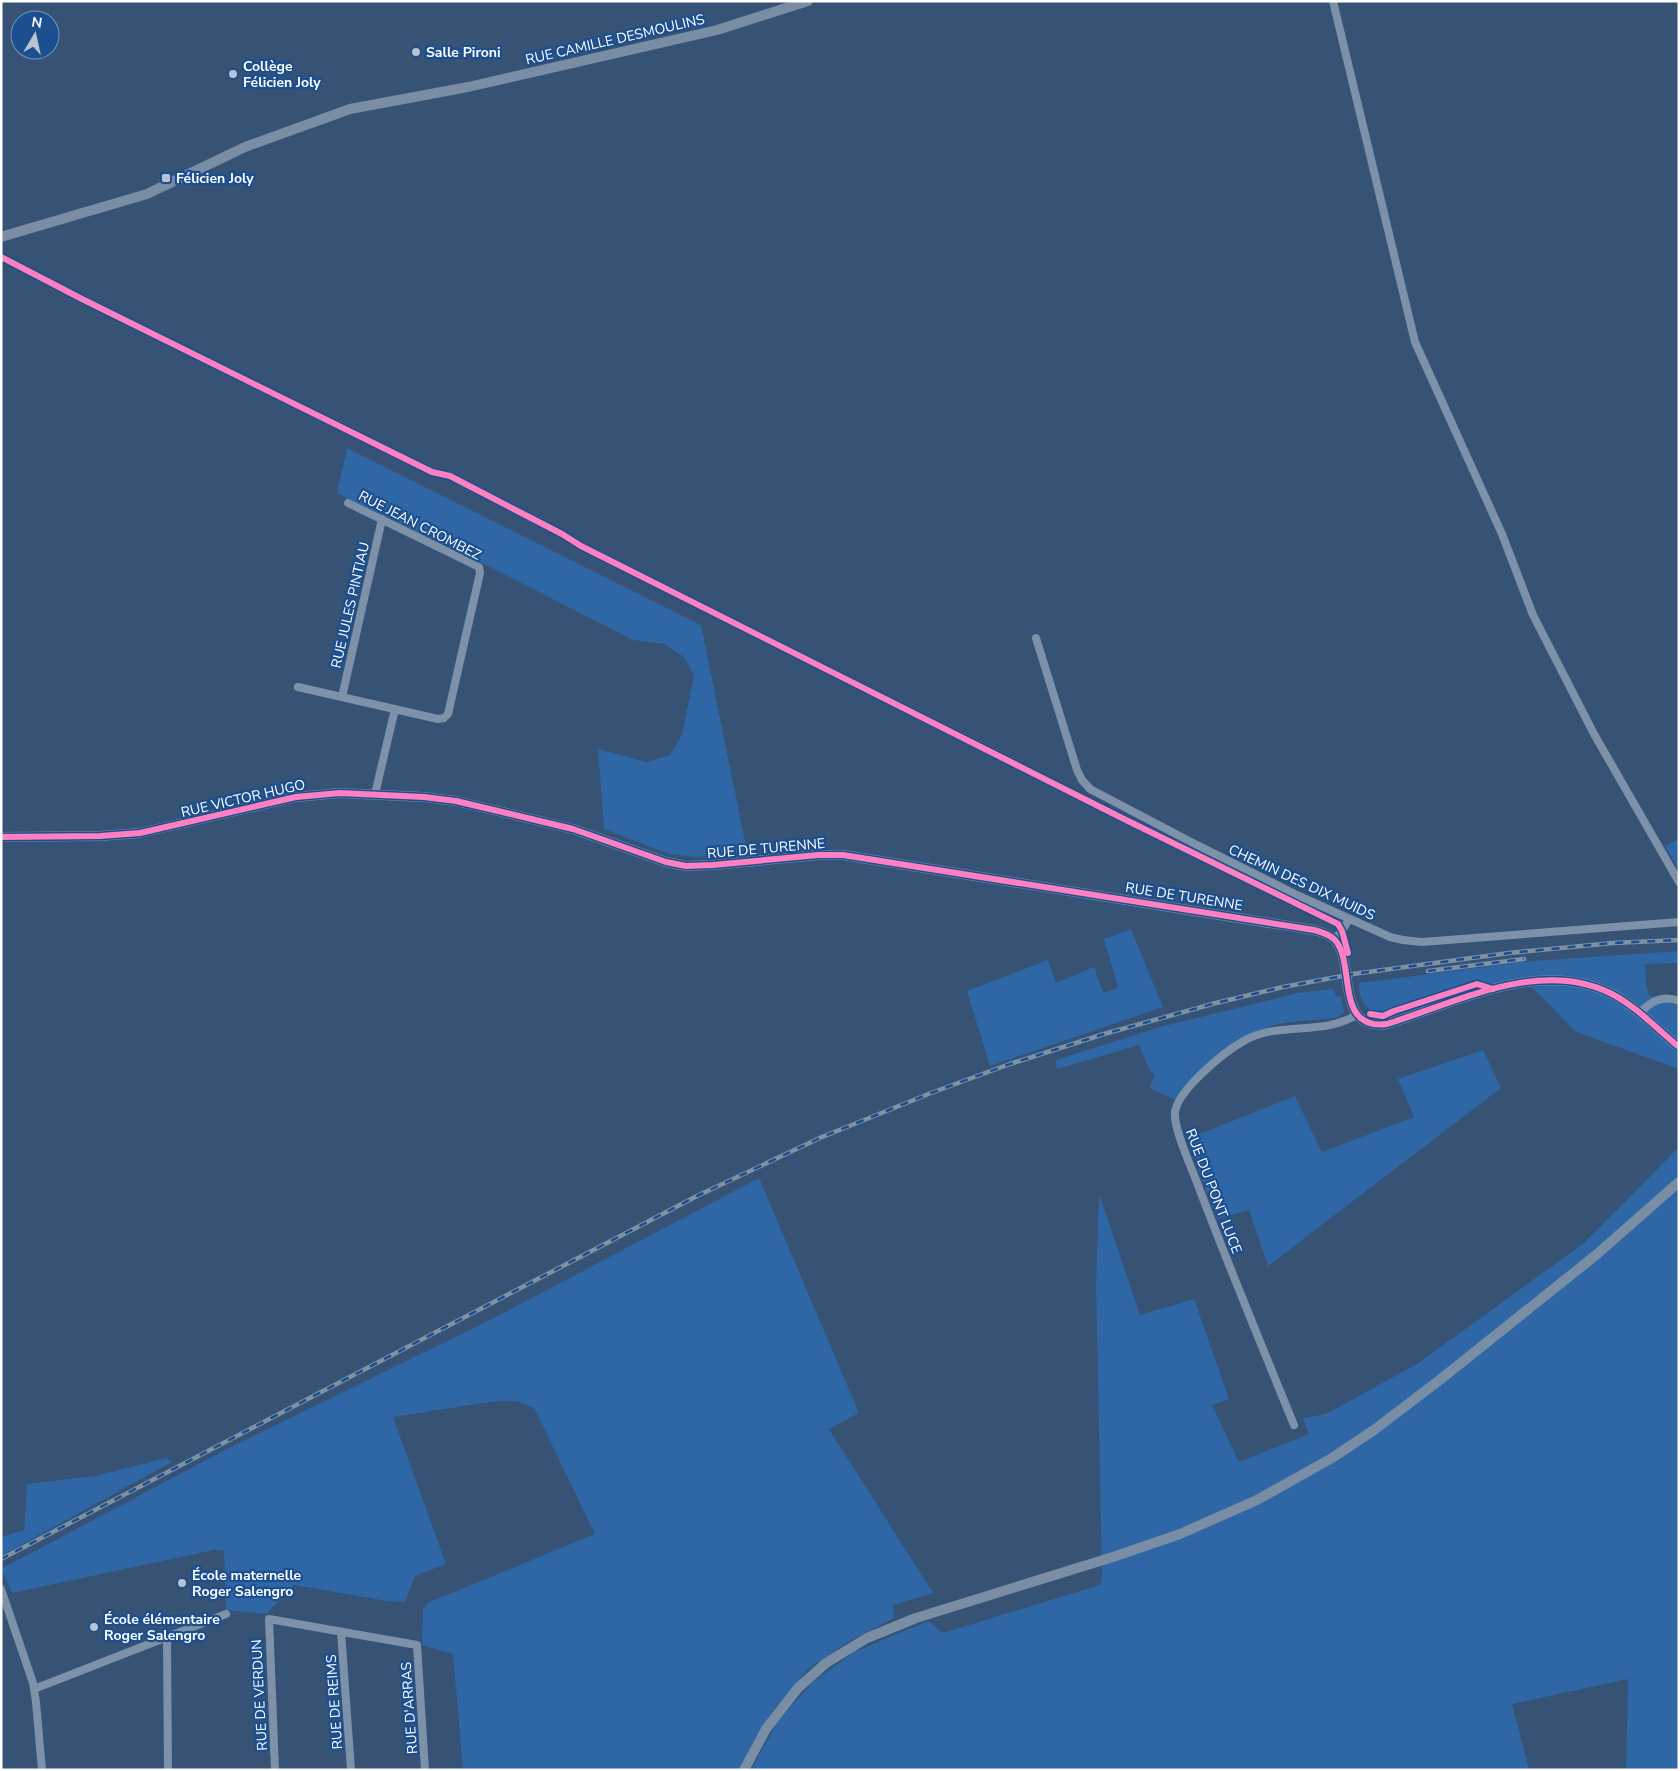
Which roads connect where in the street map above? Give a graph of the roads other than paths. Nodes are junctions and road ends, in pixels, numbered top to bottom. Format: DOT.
graph roads {
  1 [pos="808,1"];
  2 [pos="1333,1"];
  3 [pos="1,237"];
  4 [pos="348,503"];
  5 [pos="382,519"];
  6 [pos="1036,638"];
  7 [pos="298,687"];
  8 [pos="342,697"];
  9 [pos="394,709"];
  10 [pos="375,794"];
  11 [pos="1,837"];
  12 [pos="605,839"];
  13 [pos="1679,882"];
  14 [pos="1349,919"];
  15 [pos="1679,922"];
  16 [pos="1334,939"];
  17 [pos="1679,1001"];
  18 [pos="1639,1013"];
  19 [pos="1358,1014"];
  20 [pos="1679,1047"];
  21 [pos="1678,1182"];
  22 [pos="1294,1425"];
  23 [pos="1,1589"];
  24 [pos="226,1614"];
  25 [pos="341,1632"];
  26 [pos="167,1638"];
  27 [pos="34,1689"];
  28 [pos="42,1770"];
  29 [pos="168,1770"];
  30 [pos="275,1770"];
  31 [pos="351,1770"];
  32 [pos="425,1770"];
  33 [pos="744,1770"];
  1 -- 3 [label="street, RUE CAMILLE DESMOULINS"];
  2 -- 13 [label="street"];
  4 -- 5 [label="street, RUE JEAN CROMBEZ"];
  5 -- 8 [label="street, RUE JULES PINTIAU"];
  5 -- 9 [label="street, RUE JEAN CROMBEZ"];
  6 -- 14 [label="street, CHEMIN DES DIX MUIDS"];
  7 -- 8 [label="street"];
  8 -- 9 [label="street"];
  9 -- 10 [label="street"];
  10 -- 11 [label="street, RUE VICTOR HUGO"];
  10 -- 12 [label="street, RUE VICTOR HUGO"];
  12 -- 16 [label="street, RUE DE TURENNE"];
  14 -- 15 [label="street, CHEMIN DES DIX MUIDS"];
  14 -- 16 [label="street"];
  16 -- 19 [label="street"];
  17 -- 18 [label="street"];
  18 -- 19 [label="street"];
  18 -- 20 [label="street"];
  19 -- 22 [label="street, RUE DU PONT LUCE"];
  21 -- 33 [label="street"];
  23 -- 27 [label="street"];
  24 -- 26 [label="street"];
  25 -- 30 [label="street, RUE DE VERDUN"];
  25 -- 31 [label="street, RUE DE REIMS"];
  25 -- 32 [label="street, RUE D'ARRAS"];
  26 -- 27 [label="street"];
  26 -- 29 [label="street"];
  27 -- 28 [label="street"];
}
